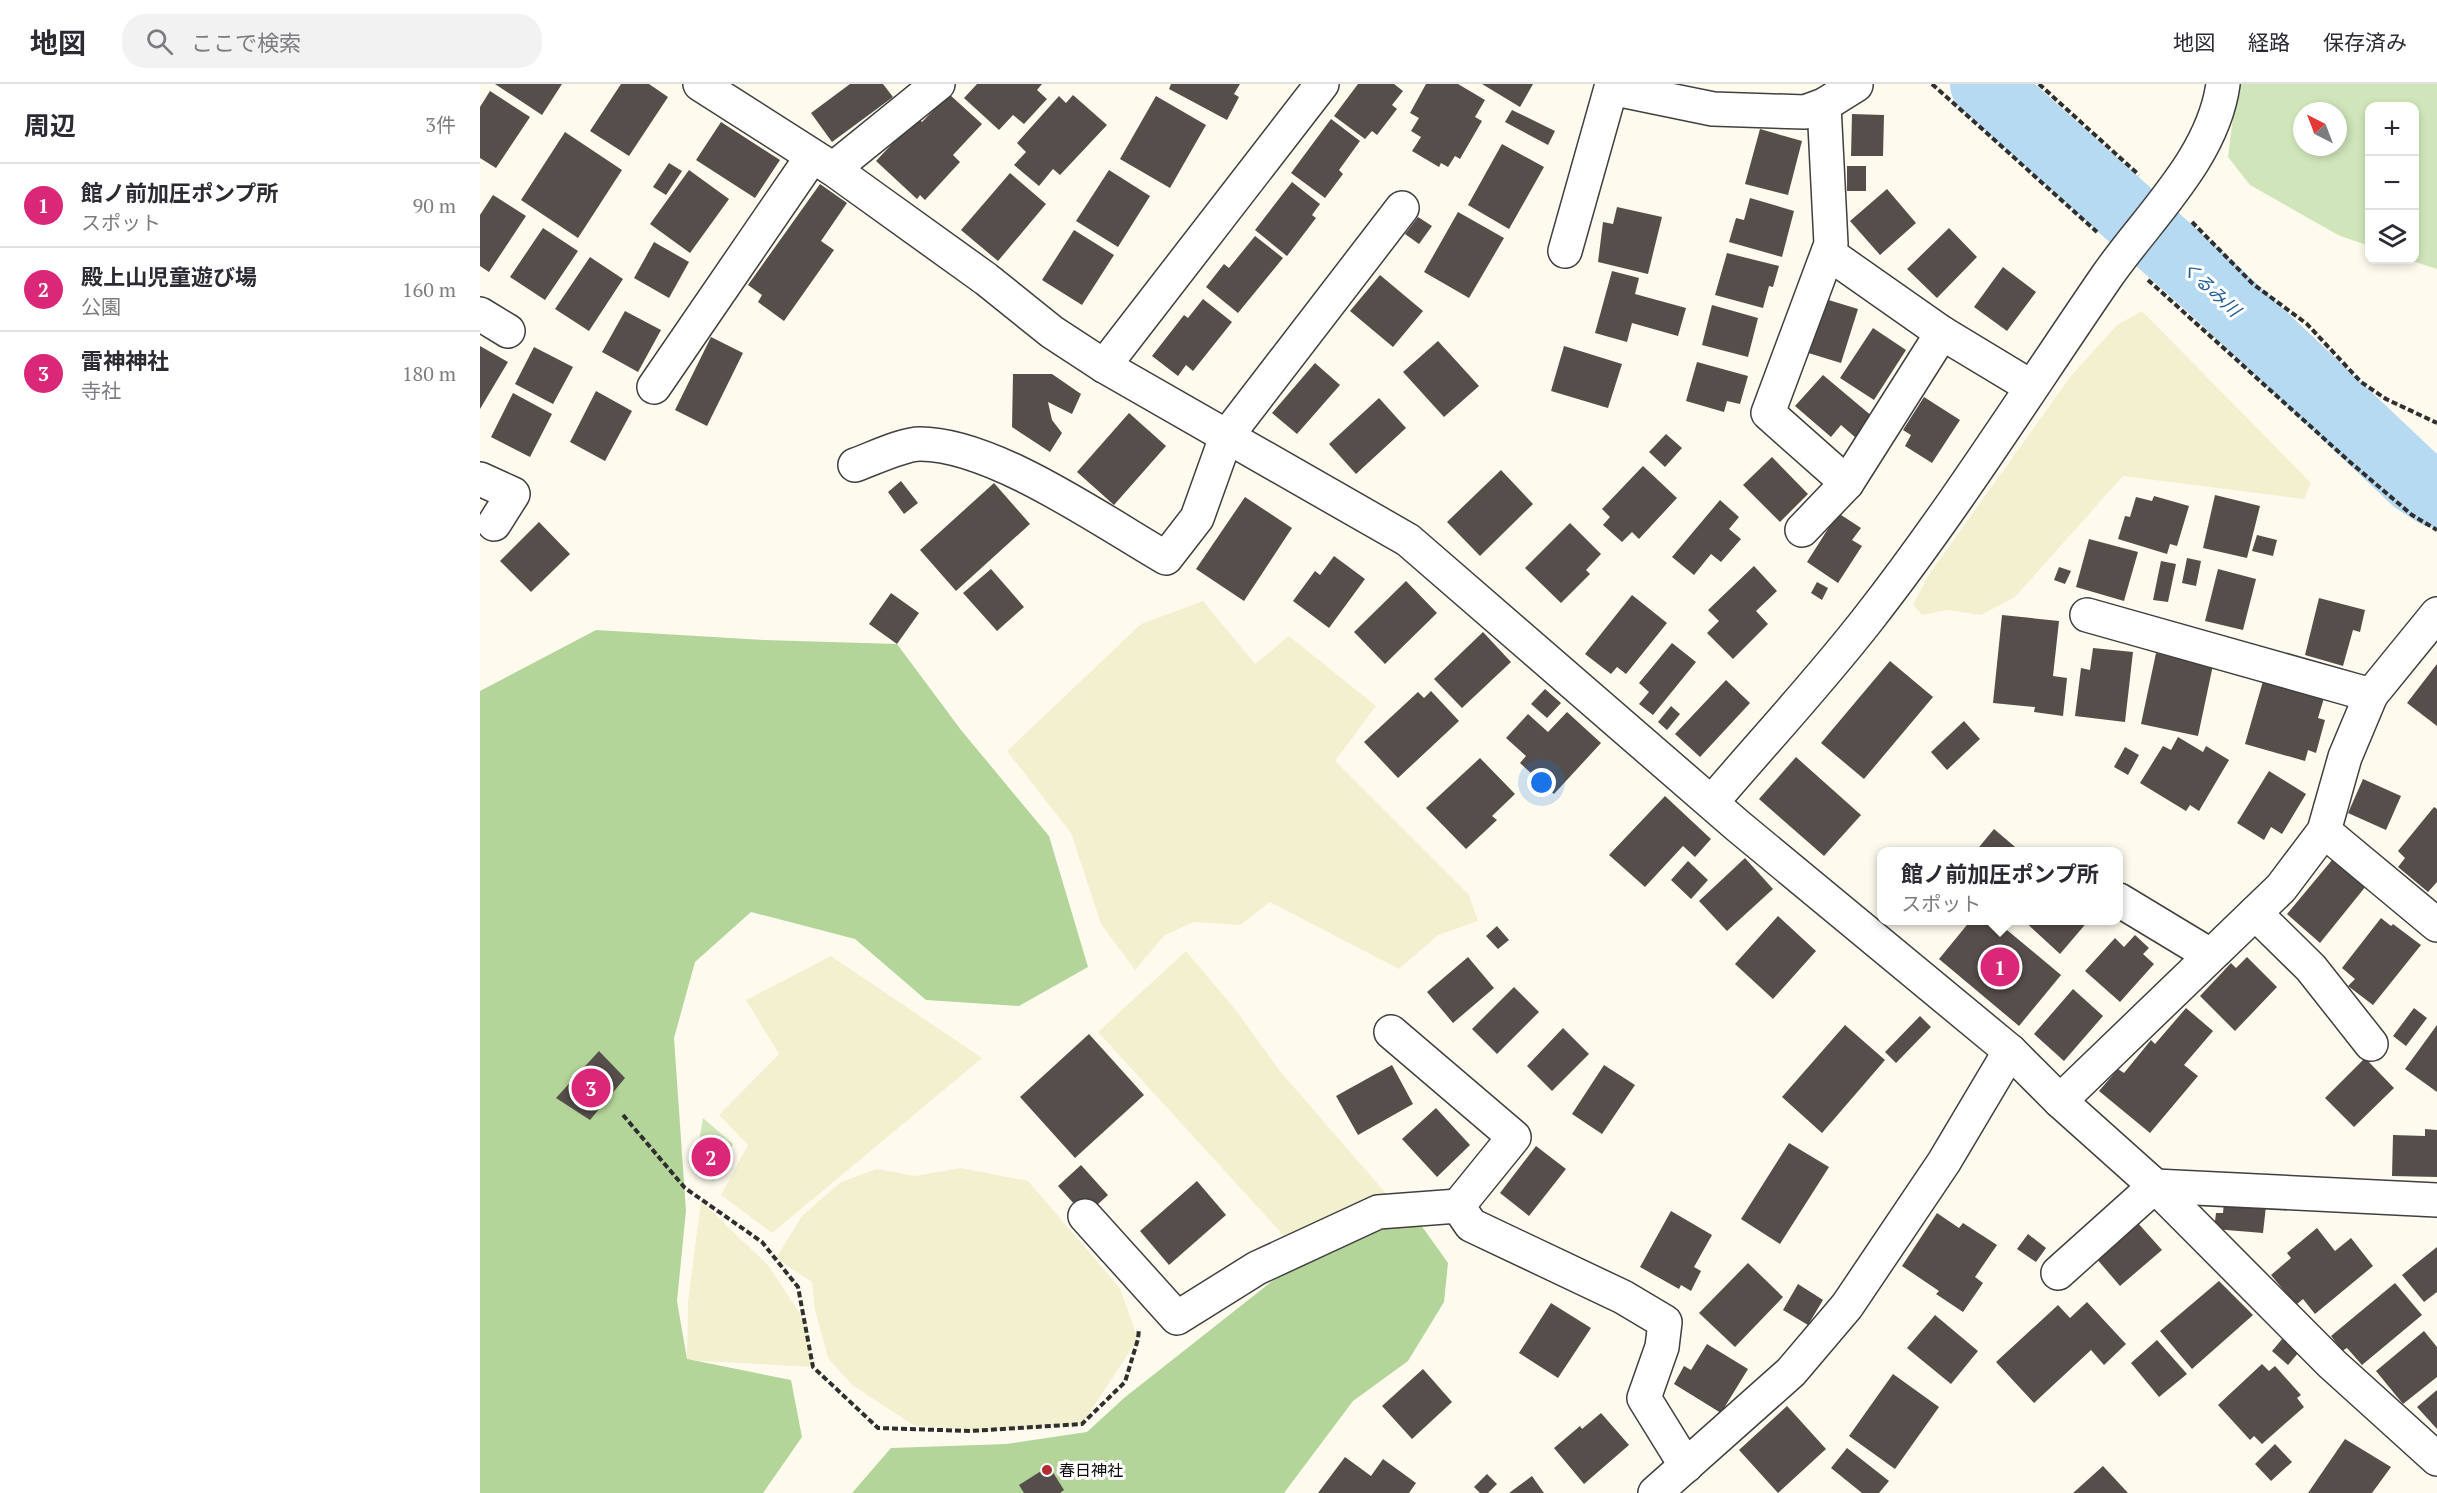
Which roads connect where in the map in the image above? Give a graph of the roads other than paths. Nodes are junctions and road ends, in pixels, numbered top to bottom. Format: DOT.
graph roads {
  1 [pos="700,84"];
  2 [pos="938,84"];
  3 [pos="1322,84"];
  4 [pos="2223,84"];
  5 [pos="1856,85"];
  6 [pos="1610,86"];
  7 [pos="1824,105"];
  8 [pos="822,163"];
  9 [pos="1402,208"];
  10 [pos="1565,251"];
  11 [pos="1828,254"];
  12 [pos="480,314"];
  13 [pos="508,331"];
  14 [pos="1942,333"];
  15 [pos="1104,366"];
  16 [pos="654,387"];
  17 [pos="2030,387"];
  18 [pos="1226,437"];
  19 [pos="855,465"];
  20 [pos="480,479"];
  21 [pos="1847,483"];
  22 [pos="494,524"];
  23 [pos="1802,530"];
  24 [pos="2437,614"];
  25 [pos="2087,615"];
  26 [pos="2371,695"];
  27 [pos="1712,802"];
  28 [pos="2324,831"];
  29 [pos="2123,903"];
  30 [pos="2255,913"];
  31 [pos="2437,924"];
  32 [pos="2210,955"];
  33 [pos="1391,1032"];
  34 [pos="2371,1044"];
  35 [pos="2010,1051"];
  36 [pos="2060,1101"];
  37 [pos="2155,1186"];
  38 [pos="2437,1200"];
  39 [pos="1458,1206"];
  40 [pos="1085,1216"];
  41 [pos="2058,1273"];
  42 [pos="2437,1459"];
  43 [pos="1686,1466"];
  44 [pos="1655,1493"];
  1 -- 8 [label="street"];
  2 -- 8 [label="street"];
  3 -- 15 [label="street"];
  4 -- 17 [label="street"];
  5 -- 7 [label="street"];
  6 -- 7 [label="street"];
  6 -- 10 [label="street"];
  7 -- 11 [label="street"];
  8 -- 15 [label="street"];
  8 -- 16 [label="street"];
  9 -- 18 [label="street"];
  11 -- 14 [label="street"];
  11 -- 21 [label="street"];
  12 -- 13 [label="street"];
  14 -- 17 [label="street"];
  14 -- 21 [label="street"];
  15 -- 18 [label="street"];
  17 -- 27 [label="street"];
  18 -- 19 [label="street"];
  18 -- 27 [label="street"];
  20 -- 22 [label="street"];
  21 -- 23 [label="street"];
  24 -- 26 [label="street"];
  25 -- 26 [label="street"];
  26 -- 28 [label="street"];
  27 -- 35 [label="street"];
  28 -- 30 [label="street"];
  28 -- 31 [label="street"];
  29 -- 32 [label="street"];
  30 -- 32 [label="street"];
  30 -- 34 [label="street"];
  32 -- 36 [label="street"];
  33 -- 39 [label="street"];
  35 -- 36 [label="street"];
  35 -- 43 [label="street"];
  36 -- 37 [label="street"];
  37 -- 38 [label="street"];
  37 -- 41 [label="street"];
  37 -- 42 [label="street"];
  39 -- 40 [label="street"];
  39 -- 43 [label="street"];
  43 -- 44 [label="street"];
}
